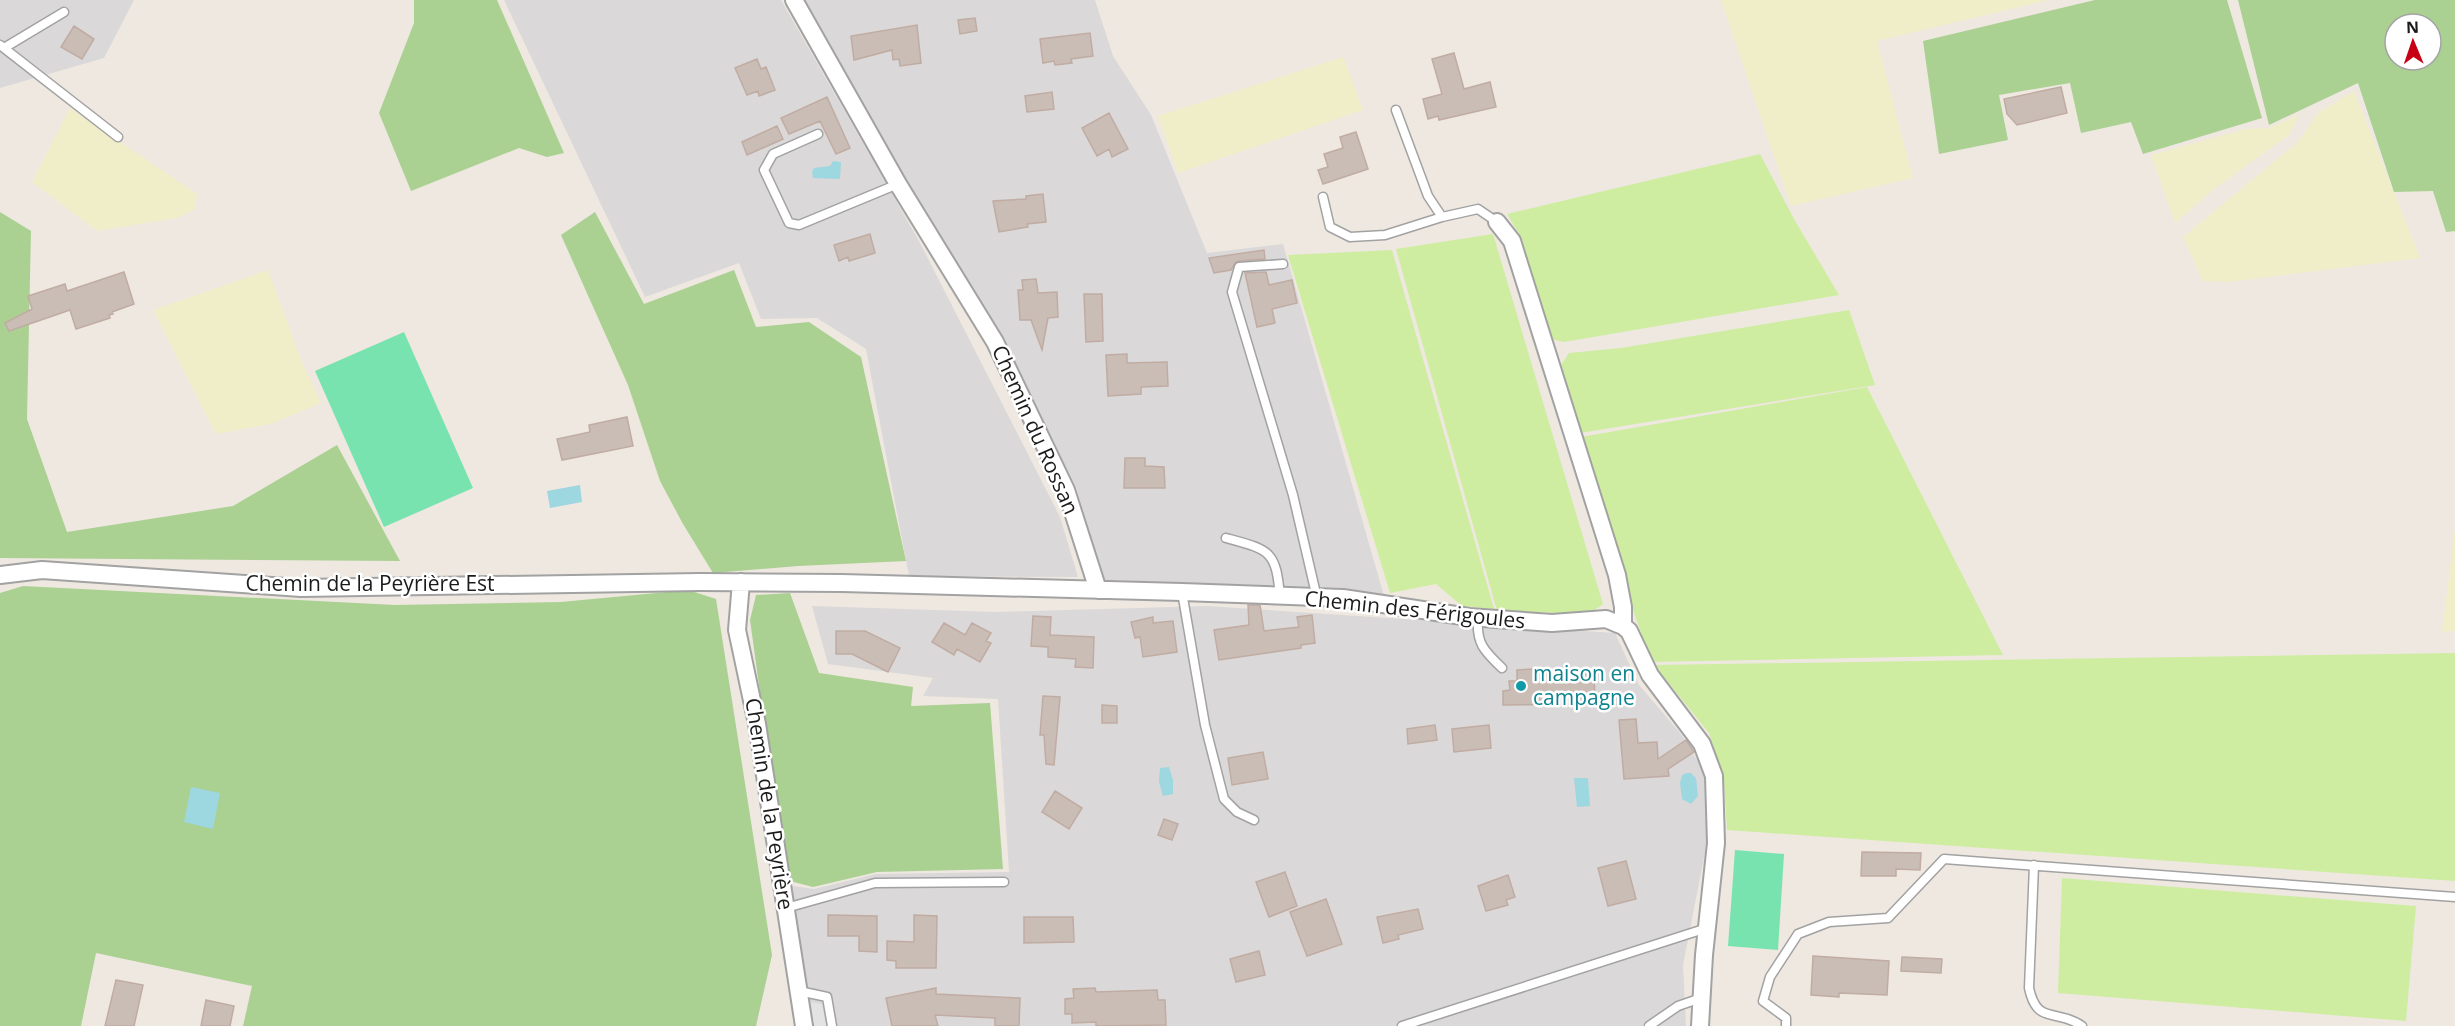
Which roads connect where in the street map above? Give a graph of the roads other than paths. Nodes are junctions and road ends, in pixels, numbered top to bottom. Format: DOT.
graph roads {
  1 [pos="794,0"];
  2 [pos="64,12"];
  3 [pos="2,46"];
  4 [pos="1396,110"];
  5 [pos="818,134"];
  6 [pos="118,137"];
  7 [pos="898,184"];
  8 [pos="1323,197"];
  9 [pos="1442,217"];
  10 [pos="1497,222"];
  11 [pos="1282,264"];
  12 [pos="1226,538"];
  13 [pos="0,575"];
  14 [pos="741,582"];
  15 [pos="1098,590"];
  16 [pos="1182,591"];
  17 [pos="1280,597"];
  18 [pos="1317,598"];
  19 [pos="1478,618"];
  20 [pos="1623,626"];
  21 [pos="1502,668"];
  22 [pos="1254,820"];
  23 [pos="2034,865"];
  24 [pos="1004,882"];
  25 [pos="2455,897"];
  26 [pos="786,908"];
  27 [pos="1707,928"];
  28 [pos="799,991"];
  29 [pos="1701,998"];
  30 [pos="804,1026"];
  31 [pos="832,1026"];
  32 [pos="1402,1026"];
  33 [pos="1649,1026"];
  34 [pos="1700,1026"];
  35 [pos="1786,1026"];
  36 [pos="2082,1026"];
  1 -- 7 [label="street, Chemin du Rossan"];
  2 -- 3 [label="lane"];
  3 -- 6 [label="lane"];
  4 -- 9 [label="lane"];
  5 -- 7 [label="lane"];
  7 -- 15 [label="street, Chemin du Rossan"];
  8 -- 9 [label="lane"];
  9 -- 10 [label="lane"];
  10 -- 20 [label="street"];
  11 -- 18 [label="lane"];
  12 -- 17 [label="lane"];
  13 -- 14 [label="street, Chemin de la Peyrière Est"];
  14 -- 15 [label="street"];
  14 -- 26 [label="street, Chemin de la Peyrière"];
  15 -- 16 [label="street, Chemin des Férigoules"];
  16 -- 17 [label="street, Chemin des Férigoules"];
  16 -- 22 [label="lane"];
  17 -- 18 [label="street, Chemin des Férigoules"];
  18 -- 19 [label="street, Chemin des Férigoules"];
  19 -- 20 [label="street, Chemin des Férigoules"];
  19 -- 21 [label="lane"];
  20 -- 27 [label="street"];
  23 -- 25 [label="lane"];
  23 -- 35 [label="lane"];
  23 -- 36 [label="lane"];
  24 -- 26 [label="lane"];
  26 -- 28 [label="street, Chemin de la Peyrière"];
  27 -- 29 [label="street"];
  27 -- 32 [label="lane"];
  28 -- 30 [label="street, Chemin de la Peyrière"];
  28 -- 31 [label="lane"];
  29 -- 33 [label="lane"];
  29 -- 34 [label="street"];
}
